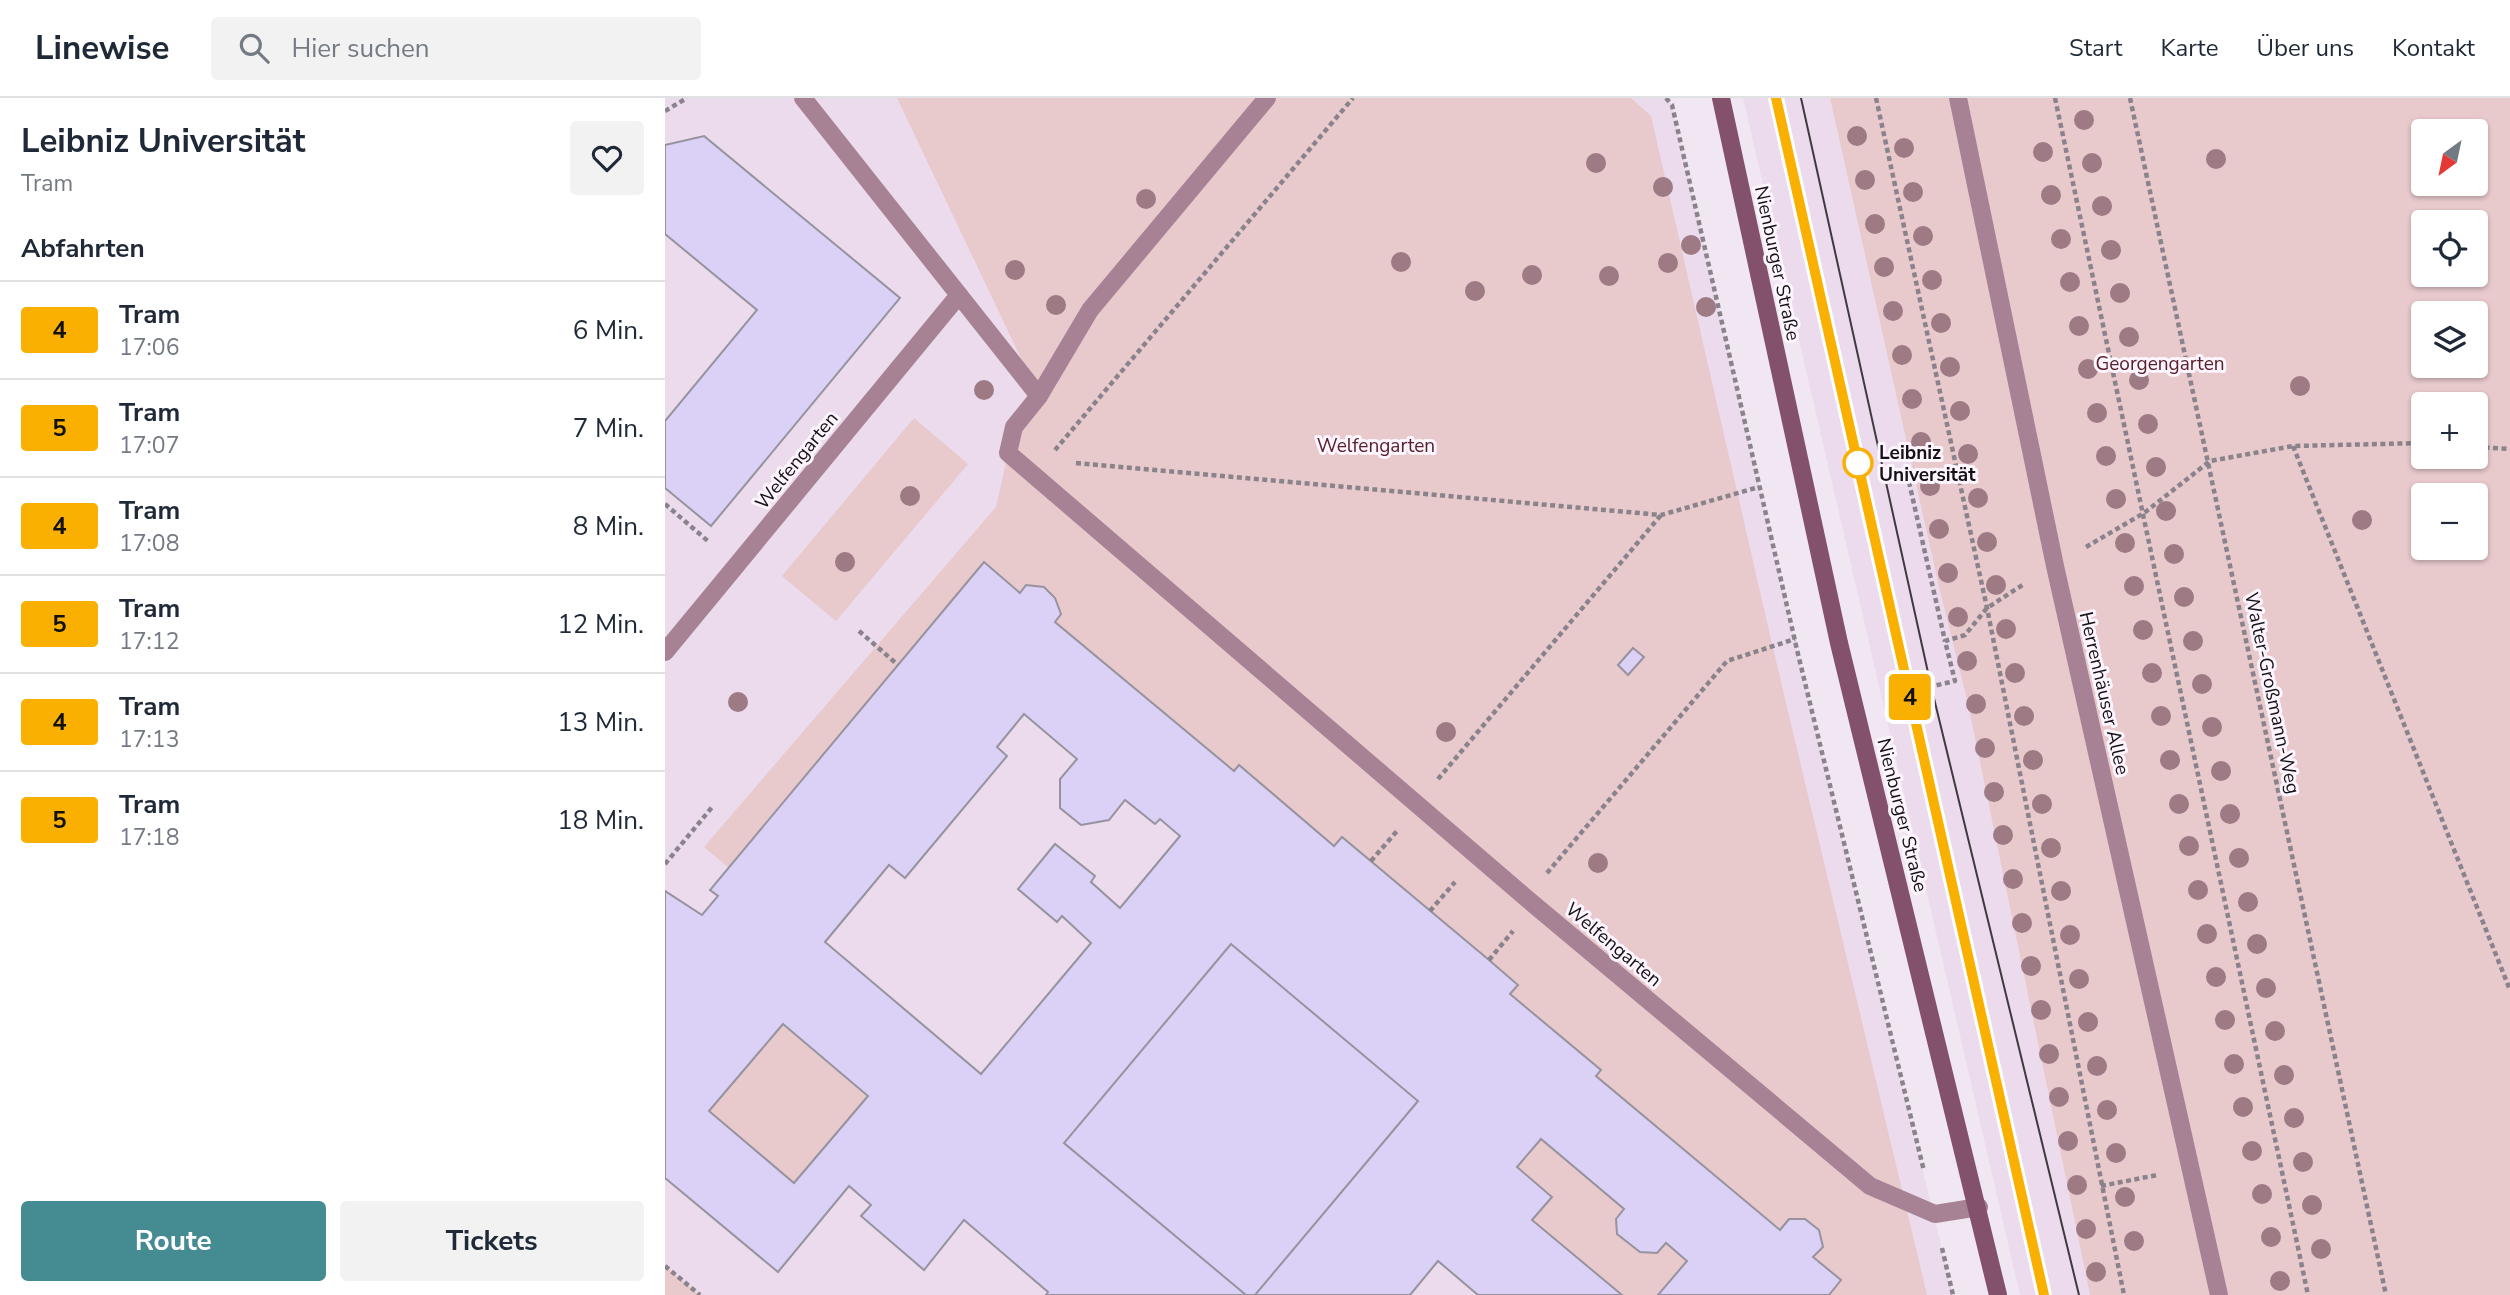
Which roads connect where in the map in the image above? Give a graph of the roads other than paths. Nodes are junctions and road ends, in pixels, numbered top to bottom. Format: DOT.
graph roads {
  1 [pos="803,98"];
  2 [pos="1267,98"];
  3 [pos="1721,98"];
  4 [pos="1958,98"];
  5 [pos="959,295"];
  6 [pos="1039,396"];
  7 [pos="665,652"];
  8 [pos="1979,1207"];
  9 [pos="1999,1295"];
  10 [pos="2219,1295"];
  1 -- 5 [label="street"];
  2 -- 6 [label="street, Welfengarten"];
  3 -- 8 [label="street, Nienburger Straße"];
  4 -- 10 [label="street, Herrenhäuser Allee"];
  5 -- 6 [label="street"];
  5 -- 7 [label="street, Welfengarten"];
  6 -- 8 [label="street, Welfengarten"];
  8 -- 9 [label="street, Nienburger Straße"];
}
